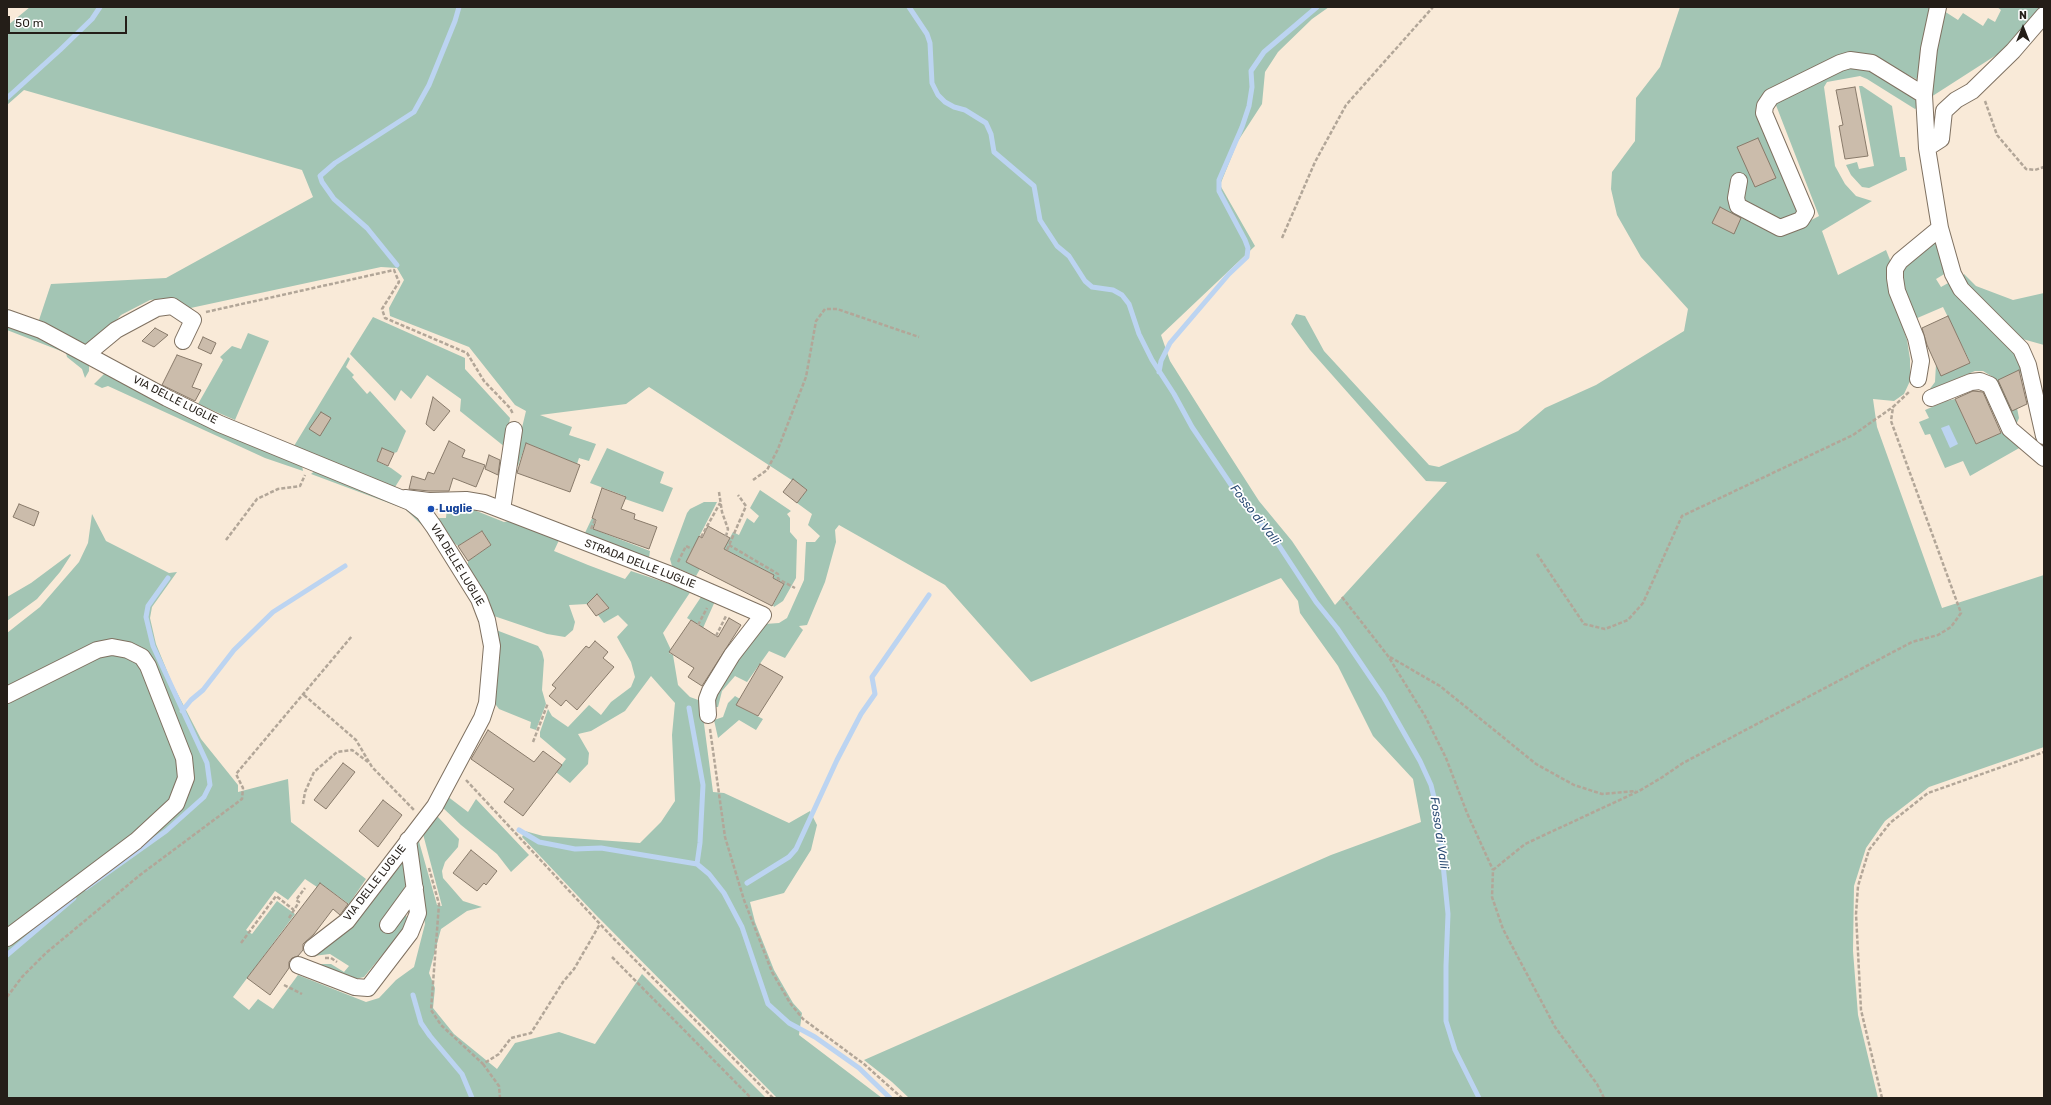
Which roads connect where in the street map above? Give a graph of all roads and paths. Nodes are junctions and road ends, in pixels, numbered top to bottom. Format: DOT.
graph roads {
  1 [pos="1432,7"];
  2 [pos="1938,7"];
  3 [pos="2044,15"];
  4 [pos="1983,79"];
  5 [pos="1924,95"];
  6 [pos="1927,148"];
  7 [pos="2044,168"];
  8 [pos="1739,181"];
  9 [pos="1940,228"];
  10 [pos="1282,238"];
  11 [pos="188,316"];
  12 [pos="7,318"];
  13 [pos="918,337"];
  14 [pos="183,341"];
  15 [pos="87,354"];
  16 [pos="1918,379"];
  17 [pos="1931,398"];
  18 [pos="1893,407"];
  19 [pos="514,430"];
  20 [pos="2044,436"];
  21 [pos="2044,458"];
  22 [pos="311,462"];
  23 [pos="753,480"];
  24 [pos="719,492"];
  25 [pos="738,495"];
  26 [pos="402,497"];
  27 [pos="720,502"];
  28 [pos="502,510"];
  29 [pos="726,536"];
  30 [pos="701,537"];
  31 [pos="226,540"];
  32 [pos="729,545"];
  33 [pos="692,549"];
  34 [pos="727,550"];
  35 [pos="1537,554"];
  36 [pos="671,575"];
  37 [pos="795,588"];
  38 [pos="1342,597"];
  39 [pos="733,601"];
  40 [pos="352,636"];
  41 [pos="716,636"];
  42 [pos="1388,656"];
  43 [pos="7,695"];
  44 [pos="304,695"];
  45 [pos="548,703"];
  46 [pos="708,715"];
  47 [pos="533,742"];
  48 [pos="2044,752"];
  49 [pos="370,763"];
  50 [pos="454,769"];
  51 [pos="1639,790"];
  52 [pos="303,804"];
  53 [pos="424,821"];
  54 [pos="408,840"];
  55 [pos="428,866"];
  56 [pos="1493,870"];
  57 [pos="305,888"];
  58 [pos="414,888"];
  59 [pos="294,910"];
  60 [pos="289,918"];
  61 [pos="600,924"];
  62 [pos="388,925"];
  63 [pos="7,938"];
  64 [pos="240,943"];
  65 [pos="312,948"];
  66 [pos="612,957"];
  67 [pos="298,965"];
  68 [pos="284,985"];
  69 [pos="302,994"];
  70 [pos="7,996"];
  71 [pos="483,1064"];
  72 [pos="500,1098"];
  73 [pos="751,1098"];
  74 [pos="773,1098"];
  75 [pos="902,1098"];
  76 [pos="1604,1098"];
  77 [pos="1882,1098"];
  1 -- 10 [label="path"];
  2 -- 5 [label="street"];
  3 -- 4 [label="street"];
  4 -- 6 [label="street"];
  4 -- 7 [label="path"];
  5 -- 6 [label="street"];
  5 -- 8 [label="street"];
  6 -- 9 [label="street"];
  9 -- 16 [label="street"];
  9 -- 20 [label="street"];
  11 -- 14 [label="street"];
  11 -- 15 [label="street"];
  11 -- 19 [label="path"];
  12 -- 15 [label="street, VIA DELLE LUGLIE"];
  13 -- 23 [label="path"];
  15 -- 22 [label="street, VIA DELLE LUGLIE"];
  16 -- 18 [label="path"];
  17 -- 21 [label="street"];
  18 -- 35 [label="path"];
  18 -- 51 [label="path"];
  19 -- 28 [label="street"];
  22 -- 26 [label="street, VIA DELLE LUGLIE"];
  22 -- 31 [label="path"];
  24 -- 27 [label="path"];
  25 -- 32 [label="path"];
  26 -- 28 [label="street, STRADA DELLE LUGLIE"];
  26 -- 50 [label="street, VIA DELLE LUGLIE"];
  27 -- 29 [label="path"];
  27 -- 30 [label="path"];
  28 -- 36 [label="street, STRADA DELLE LUGLIE"];
  32 -- 34 [label="path"];
  32 -- 37 [label="path"];
  33 -- 36 [label="path"];
  36 -- 39 [label="street, STRADA DELLE LUGLIE"];
  38 -- 42 [label="path"];
  39 -- 41 [label="path"];
  39 -- 46 [label="street, STRADA DELLE LUGLIE"];
  40 -- 44 [label="path"];
  42 -- 51 [label="path"];
  42 -- 56 [label="path"];
  43 -- 63 [label="street"];
  44 -- 49 [label="path"];
  44 -- 70 [label="path"];
  45 -- 47 [label="path"];
  46 -- 75 [label="path"];
  48 -- 77 [label="path"];
  49 -- 52 [label="path"];
  49 -- 53 [label="path"];
  50 -- 53 [label="street, VIA DELLE LUGLIE"];
  50 -- 61 [label="path"];
  51 -- 56 [label="path"];
  53 -- 54 [label="street, VIA DELLE LUGLIE"];
  54 -- 58 [label="street"];
  54 -- 65 [label="street, VIA DELLE LUGLIE"];
  55 -- 71 [label="path"];
  56 -- 76 [label="path"];
  57 -- 59 [label="path"];
  58 -- 62 [label="street"];
  58 -- 67 [label="street"];
  59 -- 60 [label="path"];
  59 -- 64 [label="path"];
  61 -- 71 [label="path"];
  61 -- 74 [label="path"];
  66 -- 73 [label="path"];
  68 -- 69 [label="path"];
  71 -- 72 [label="path"];
}
